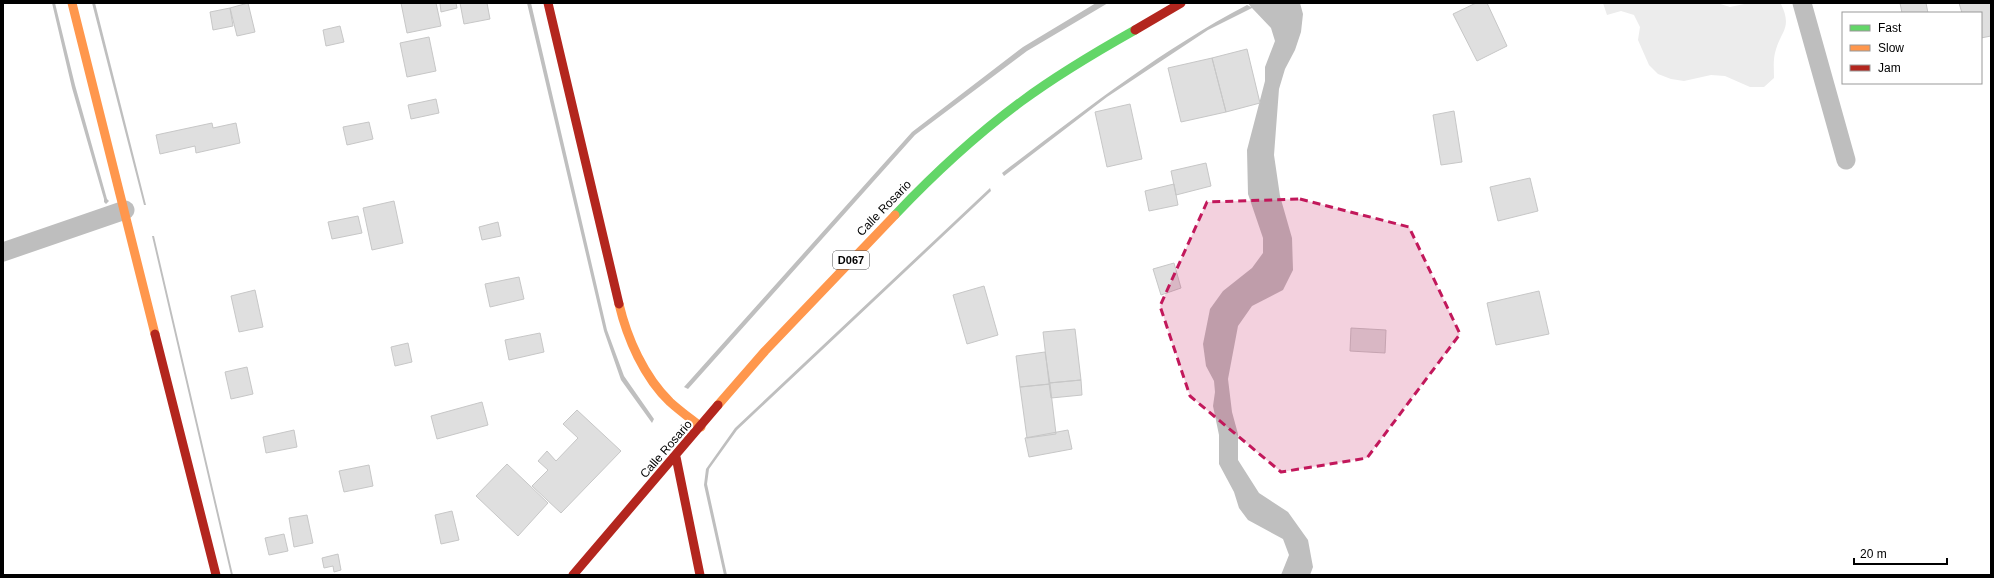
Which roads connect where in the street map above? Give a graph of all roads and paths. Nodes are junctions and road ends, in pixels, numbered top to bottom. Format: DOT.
graph roads {
  1 [pos="72,3"];
  2 [pos="548,3"];
  3 [pos="1181,3"];
  4 [pos="1802,3"];
  5 [pos="1846,160"];
  6 [pos="125,210"];
  7 [pos="3,252"];
  8 [pos="701,427"];
  9 [pos="676,457"];
  10 [pos="216,575"];
  11 [pos="573,575"];
  12 [pos="700,575"];
  1 -- 6 [label="street"];
  2 -- 8 [label="street"];
  3 -- 8 [label="street, Calle Rosario / D067"];
  4 -- 5 [label="lane"];
  6 -- 7 [label="lane"];
  6 -- 10 [label="street"];
  8 -- 9 [label="street, Calle Rosario / D067"];
  9 -- 11 [label="street, Calle Rosario / D067"];
  9 -- 12 [label="street"];
}
